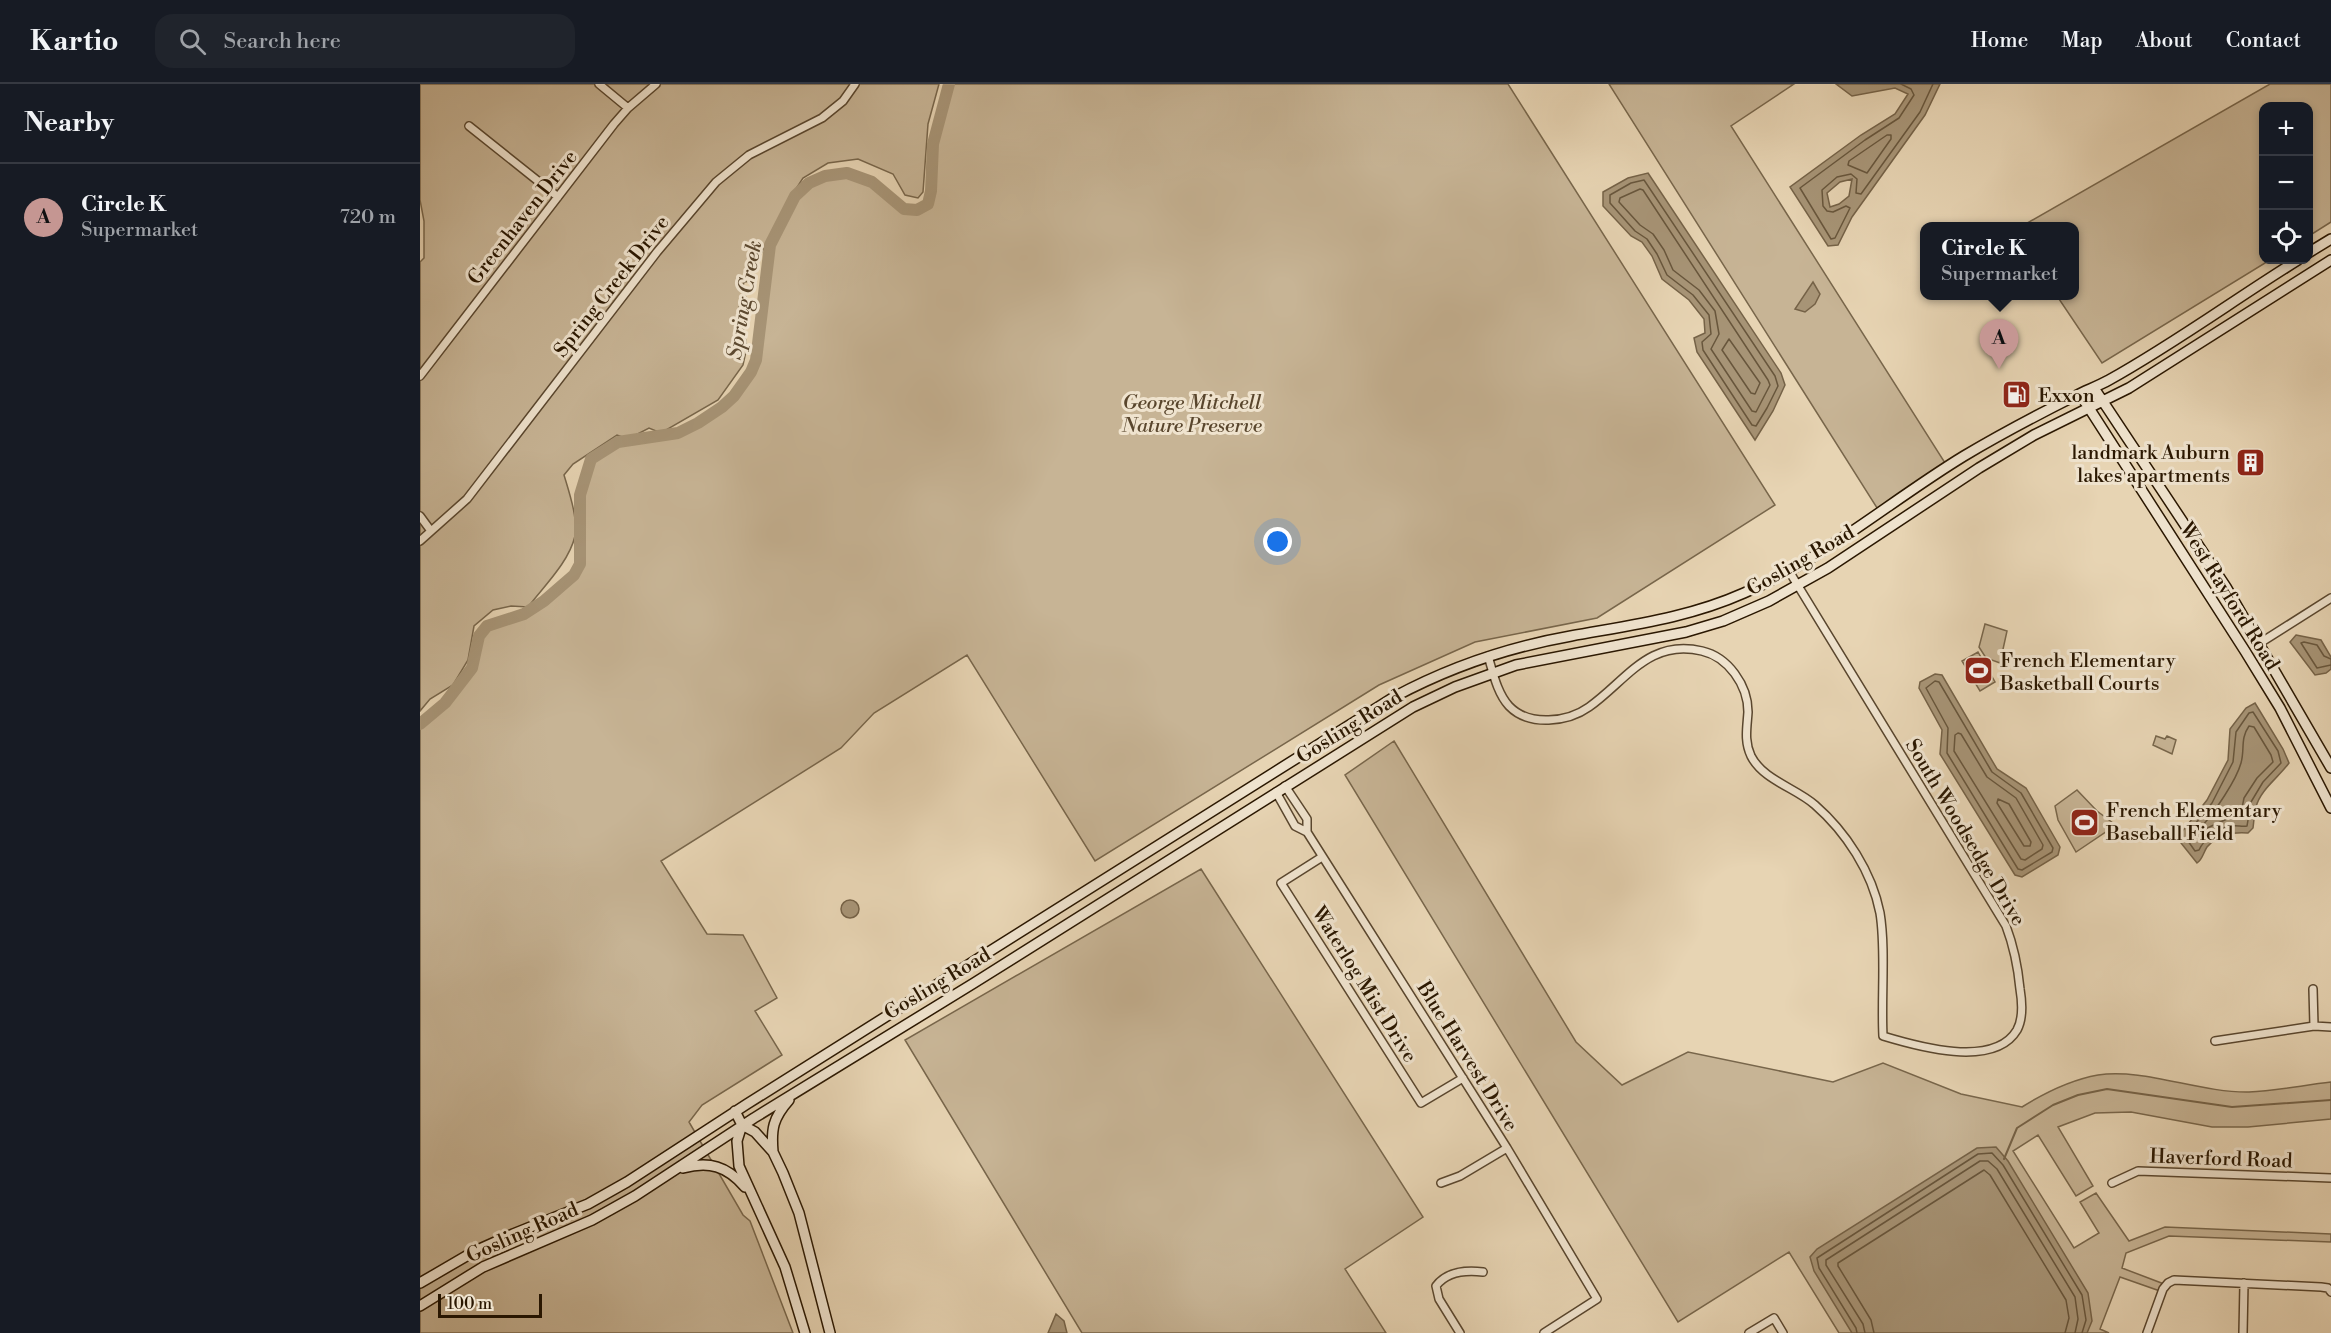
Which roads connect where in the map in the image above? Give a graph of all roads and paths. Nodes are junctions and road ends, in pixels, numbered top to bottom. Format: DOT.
graph roads {
  1 [pos="599,84"];
  2 [pos="656,84"];
  3 [pos="855,84"];
  4 [pos="628,108"];
  5 [pos="469,126"];
  6 [pos="558,197"];
  7 [pos="2331,239"];
  8 [pos="2313,250"];
  9 [pos="2331,260"];
  10 [pos="2291,264"];
  11 [pos="420,376"];
  12 [pos="2094,388"];
  13 [pos="2080,394"];
  14 [pos="2104,402"];
  15 [pos="2090,407"];
  16 [pos="420,516"];
  17 [pos="431,531"];
  18 [pos="420,541"];
  19 [pos="1790,571"];
  20 [pos="1798,585"];
  21 [pos="2331,598"];
  22 [pos="2260,643"];
  23 [pos="1488,656"];
  24 [pos="1493,672"];
  25 [pos="2331,768"];
  26 [pos="1286,786"];
  27 [pos="1276,792"];
  28 [pos="2331,808"];
  29 [pos="1307,832"];
  30 [pos="1322,857"];
  31 [pos="2313,989"];
  32 [pos="2314,1026"];
  33 [pos="2331,1028"];
  34 [pos="2216,1041"];
  35 [pos="1463,1078"];
  36 [pos="794,1093"];
  37 [pos="735,1111"];
  38 [pos="742,1125"];
  39 [pos="1507,1148"];
  40 [pos="773,1152"];
  41 [pos="672,1172"];
  42 [pos="2331,1178"];
  43 [pos="1441,1183"];
  44 [pos="2112,1183"];
  45 [pos="751,1194"];
  46 [pos="1483,1272"];
  47 [pos="420,1283"];
  48 [pos="2244,1283"];
  49 [pos="2331,1292"];
  50 [pos="420,1306"];
  51 [pos="1558,1325"];
  52 [pos="805,1333"];
  53 [pos="830,1333"];
  54 [pos="1460,1333"];
  55 [pos="1544,1333"];
  56 [pos="1563,1333"];
  57 [pos="1749,1333"];
  58 [pos="1783,1333"];
  59 [pos="2147,1333"];
  60 [pos="2243,1333"];
  1 -- 4 [label="street"];
  2 -- 4 [label="street, Greenhaven Drive"];
  3 -- 17 [label="street, Spring Creek Drive"];
  4 -- 6 [label="street, Greenhaven Drive"];
  5 -- 6 [label="street"];
  6 -- 11 [label="street, Greenhaven Drive"];
  7 -- 8 [label="main road"];
  9 -- 14 [label="main road, Gosling Road"];
  10 -- 12 [label="main road, Gosling Road"];
  12 -- 13 [label="main road, Gosling Road"];
  12 -- 14 [label="main road, West Rayford Road"];
  13 -- 15 [label="main road, West Rayford Road"];
  13 -- 19 [label="main road, Gosling Road"];
  14 -- 15 [label="main road, Gosling Road"];
  14 -- 22 [label="main road, West Rayford Road"];
  15 -- 20 [label="main road, Gosling Road"];
  15 -- 28 [label="main road, West Rayford Road"];
  16 -- 17 [label="street"];
  17 -- 18 [label="street, Spring Creek Drive"];
  19 -- 20 [label="street, South Woodsedge Drive"];
  19 -- 23 [label="main road, Gosling Road"];
  20 -- 24 [label="main road, Gosling Road"];
  20 -- 24 [label="street, South Woodsedge Drive"];
  21 -- 22 [label="street"];
  22 -- 25 [label="main road, West Rayford Road"];
  23 -- 24 [label="street"];
  23 -- 37 [label="main road, Gosling Road"];
  24 -- 26 [label="main road, Gosling Road"];
  26 -- 27 [label="main road, Gosling Road"];
  26 -- 29 [label="street, Blue Harvest Drive"];
  27 -- 29 [label="street, Blue Harvest Drive"];
  27 -- 36 [label="main road, Gosling Road"];
  29 -- 30 [label="street, Blue Harvest Drive"];
  30 -- 35 [label="street, Blue Harvest Drive"];
  30 -- 35 [label="street, Waterlog Mist Drive"];
  31 -- 32 [label="street"];
  32 -- 33 [label="street"];
  32 -- 34 [label="street"];
  35 -- 39 [label="street, Blue Harvest Drive"];
  36 -- 38 [label="main road, Gosling Road"];
  36 -- 40 [label="main road"];
  37 -- 38 [label="main road"];
  37 -- 47 [label="main road, Gosling Road"];
  38 -- 40 [label="main road"];
  38 -- 41 [label="main road, Gosling Road"];
  38 -- 45 [label="main road"];
  39 -- 43 [label="street"];
  39 -- 51 [label="street, Blue Harvest Drive"];
  40 -- 53 [label="main road"];
  41 -- 45 [label="main road"];
  41 -- 50 [label="main road, Gosling Road"];
  42 -- 44 [label="street, Haverford Road"];
  45 -- 52 [label="main road"];
  46 -- 54 [label="street"];
  48 -- 49 [label="street"];
  48 -- 59 [label="street"];
  48 -- 60 [label="street"];
  51 -- 55 [label="street"];
  51 -- 56 [label="street"];
  57 -- 58 [label="street"];
}
